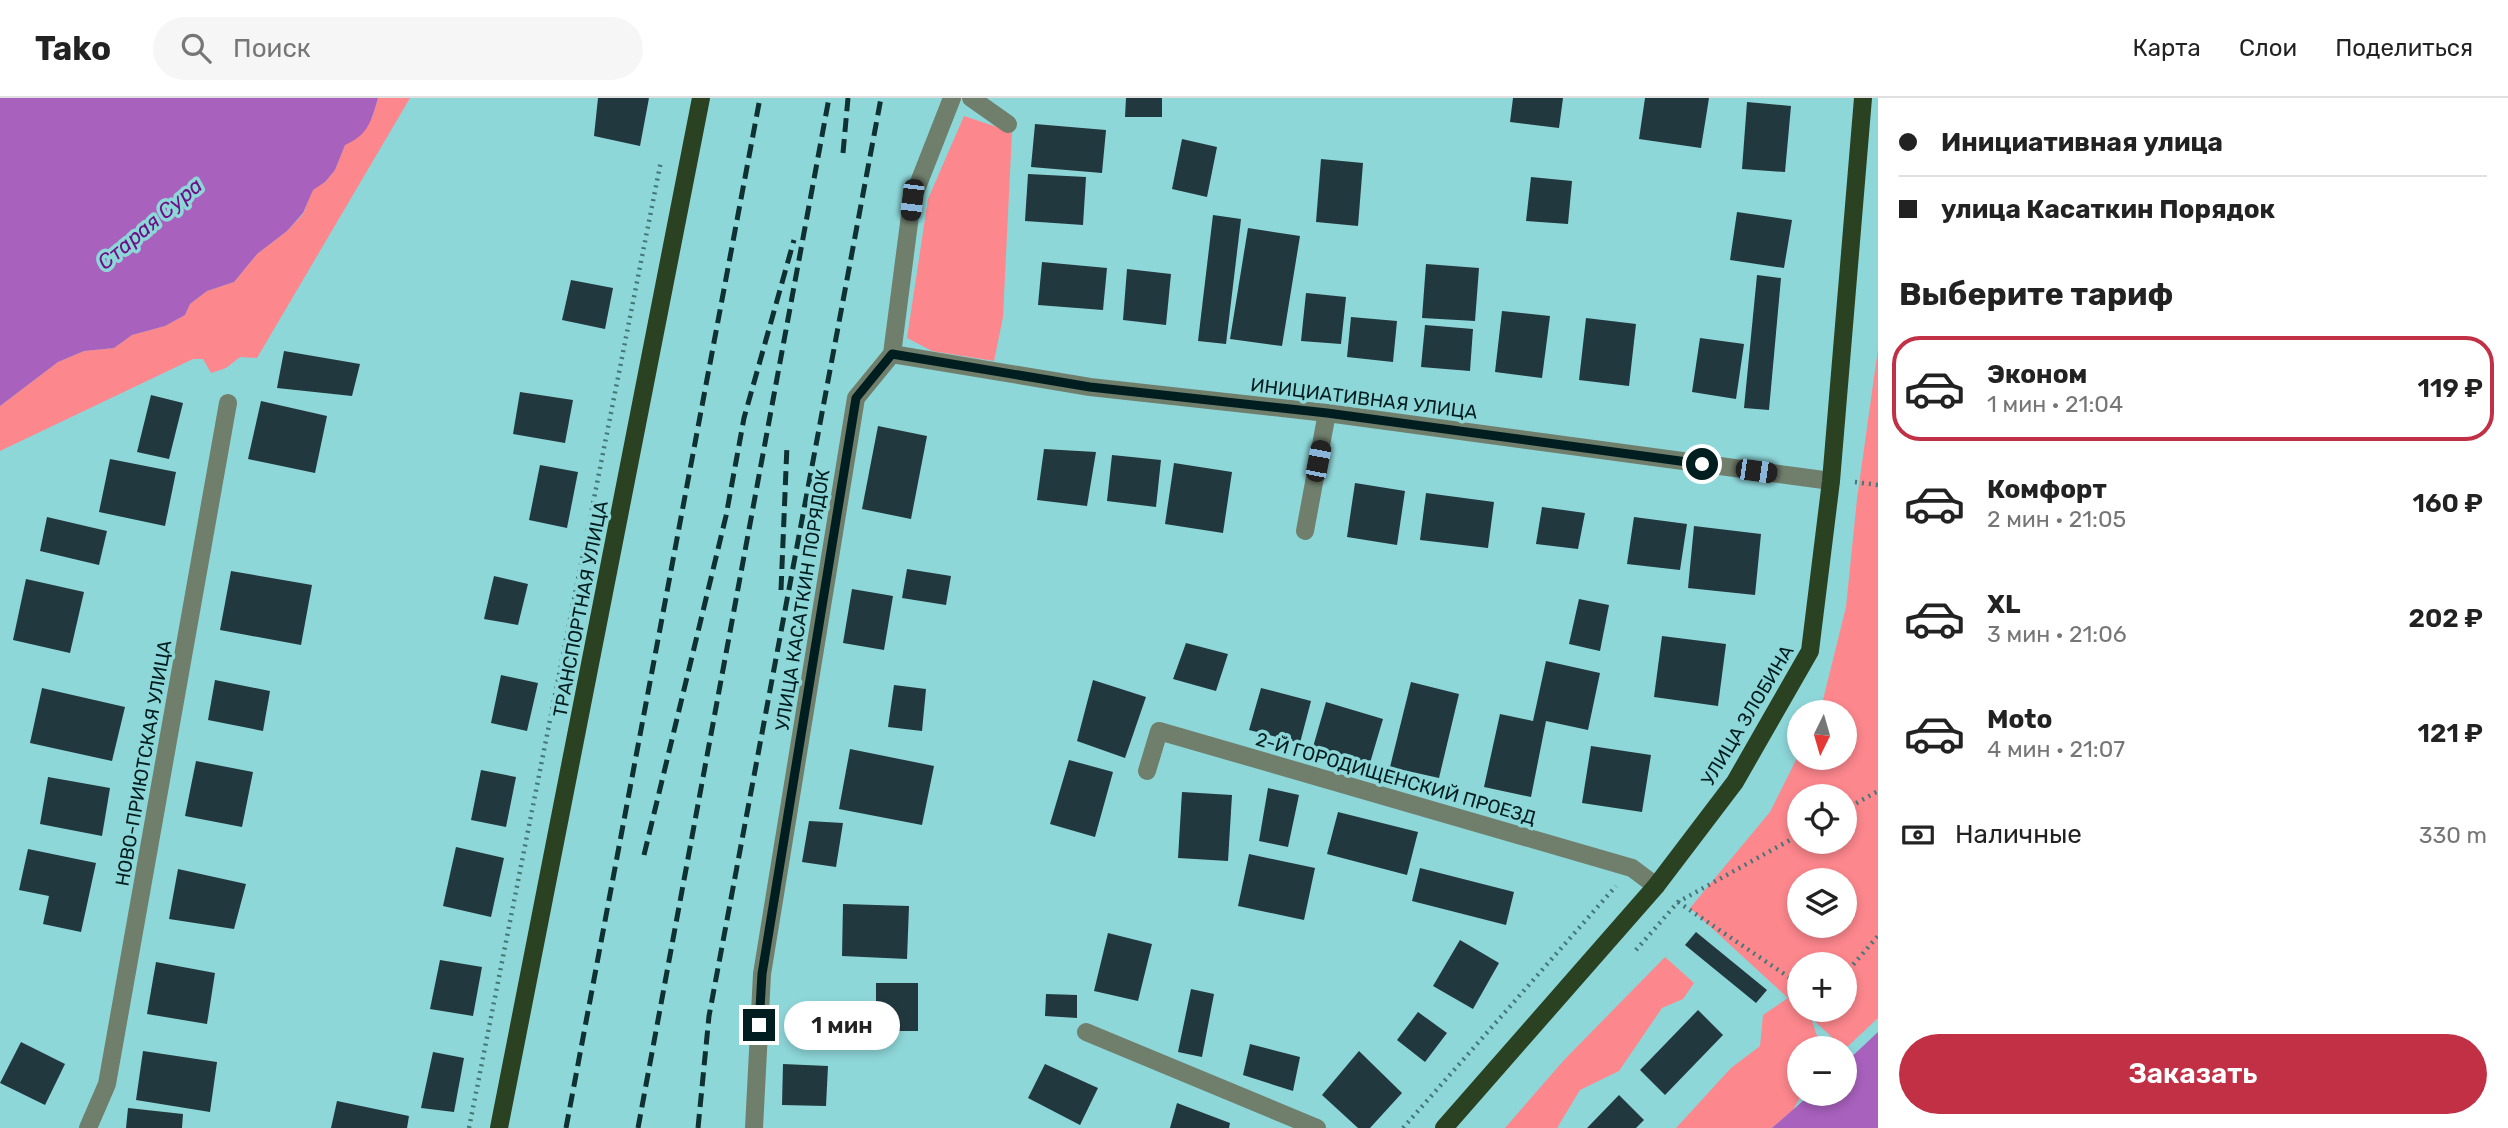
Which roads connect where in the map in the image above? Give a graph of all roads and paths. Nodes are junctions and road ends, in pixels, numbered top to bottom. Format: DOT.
graph roads {
  1 [pos="701,98"];
  2 [pos="952,98"];
  3 [pos="971,98"];
  4 [pos="1863,98"];
  5 [pos="1008,124"];
  6 [pos="663,150"];
  7 [pos="892,354"];
  8 [pos="228,403"];
  9 [pos="1327,413"];
  10 [pos="1831,481"];
  11 [pos="1855,483"];
  12 [pos="1878,485"];
  13 [pos="1305,531"];
  14 [pos="1147,771"];
  15 [pos="1878,791"];
  16 [pos="1857,803"];
  17 [pos="1787,842"];
  18 [pos="1632,869"];
  19 [pos="1656,886"];
  20 [pos="1878,936"];
  21 [pos="1857,960"];
  22 [pos="1787,976"];
  23 [pos="1086,1032"];
  24 [pos="88,1128"];
  25 [pos="469,1128"];
  26 [pos="499,1128"];
  27 [pos="754,1128"];
  28 [pos="1317,1128"];
  29 [pos="1403,1128"];
  30 [pos="1444,1128"];
  1 -- 26 [label="main road, ТРАНСПОРТНАЯ УЛИЦА"];
  2 -- 7 [label="street"];
  3 -- 5 [label="street"];
  4 -- 10 [label="main road, УЛИЦА ЗЛОБИНА"];
  6 -- 25 [label="path"];
  7 -- 9 [label="street, ИНИЦИАТИВНАЯ УЛИЦА"];
  7 -- 27 [label="street, УЛИЦА КАСАТКИН ПОРЯДОК"];
  8 -- 24 [label="street, НОВО-ПРИЮТСКАЯ УЛИЦА"];
  9 -- 10 [label="street, ИНИЦИАТИВНАЯ УЛИЦА"];
  9 -- 13 [label="street"];
  10 -- 19 [label="main road, УЛИЦА ЗЛОБИНА"];
  11 -- 12 [label="path"];
  14 -- 18 [label="street, 2-Й ГОРОДИЩЕНСКИЙ ПРОЕЗД"];
  15 -- 16 [label="path"];
  17 -- 22 [label="path"];
  18 -- 19 [label="street, 2-Й ГОРОДИЩЕНСКИЙ ПРОЕЗД"];
  18 -- 29 [label="path"];
  19 -- 30 [label="main road, УЛИЦА ЗЛОБИНА"];
  20 -- 21 [label="path"];
  23 -- 28 [label="street"];
}
